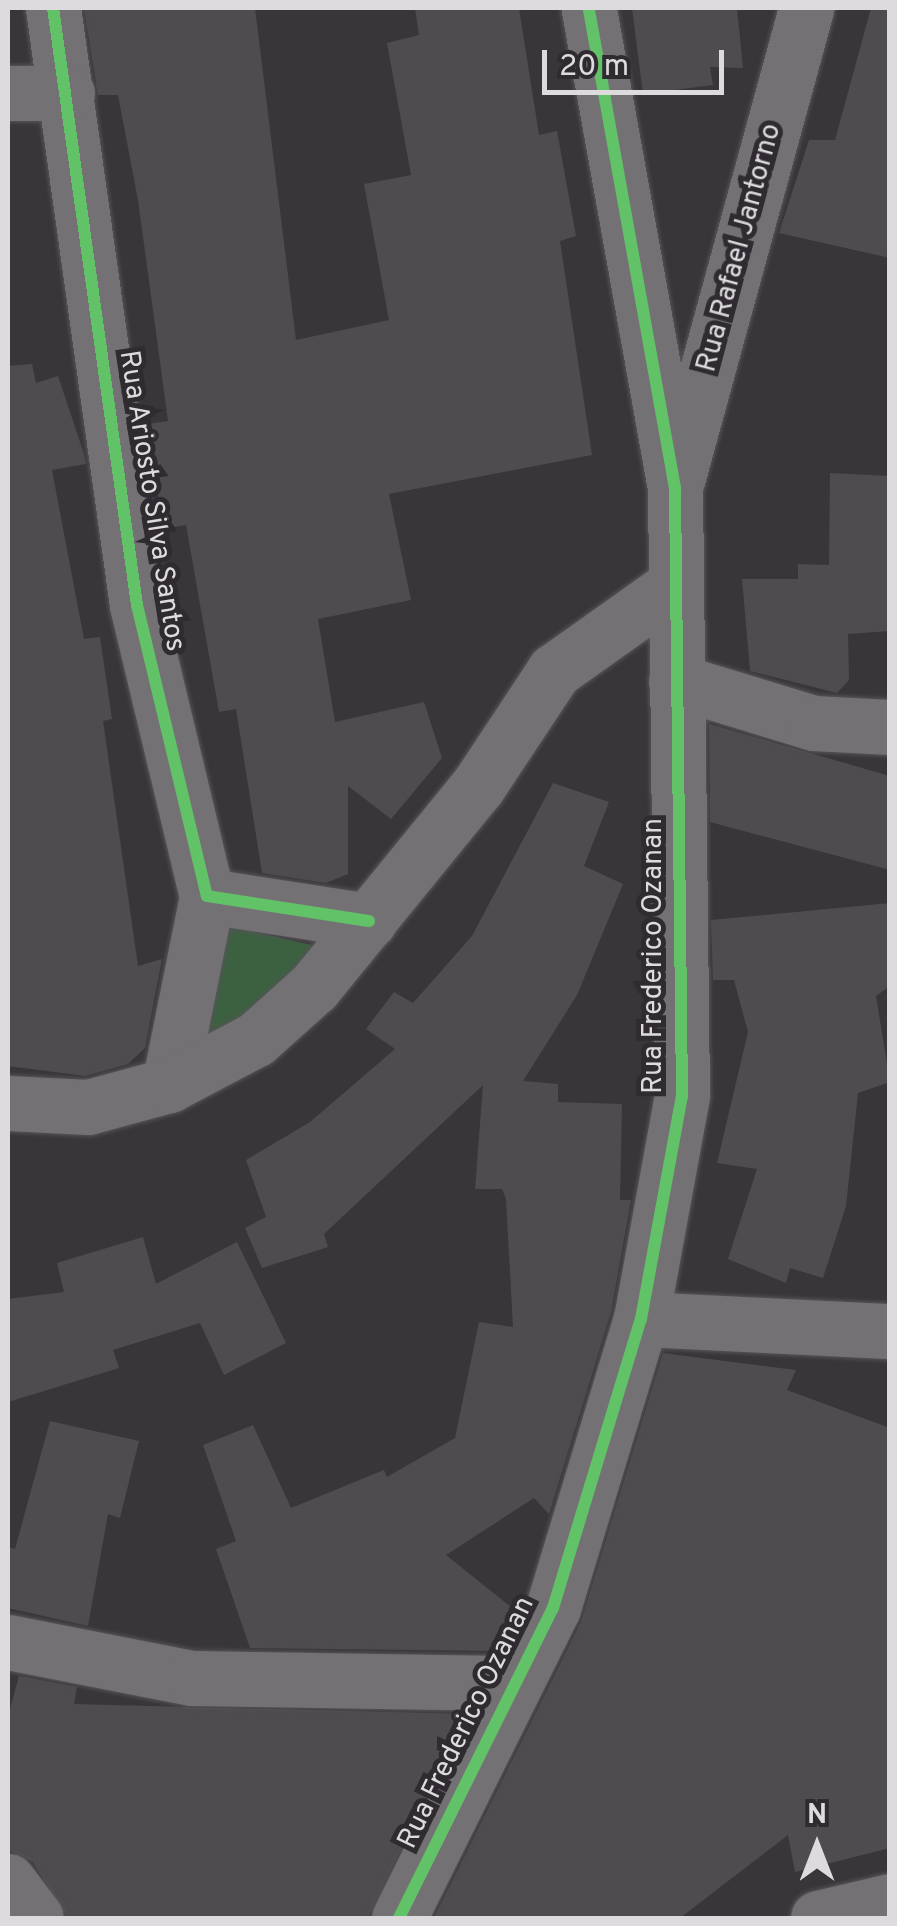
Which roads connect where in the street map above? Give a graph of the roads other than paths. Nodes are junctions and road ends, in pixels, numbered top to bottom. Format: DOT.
graph roads {
  1 [pos="54,8"];
  2 [pos="588,8"];
  3 [pos="806,8"];
  4 [pos="8,92"];
  5 [pos="67,93"];
  6 [pos="675,488"];
  7 [pos="672,587"];
  8 [pos="676,681"];
  9 [pos="890,727"];
  10 [pos="207,896"];
  11 [pos="368,922"];
  12 [pos="169,1085"];
  13 [pos="8,1103"];
  14 [pos="642,1319"];
  15 [pos="890,1331"];
  16 [pos="8,1642"];
  17 [pos="514,1683"];
  18 [pos="8,1881"];
  19 [pos="890,1901"];
  20 [pos="36,1918"];
  21 [pos="399,1918"];
  22 [pos="818,1918"];
  1 -- 5 [label="street, Rua Ariosto Silva Santos"];
  2 -- 6 [label="street, Rua Frederico Ozanan"];
  3 -- 6 [label="street, Rua Rafael Jantorno"];
  4 -- 5 [label="street"];
  5 -- 10 [label="street, Rua Ariosto Silva Santos"];
  6 -- 7 [label="street, Rua Frederico Ozanan"];
  7 -- 8 [label="street, Rua Frederico Ozanan"];
  7 -- 11 [label="street"];
  8 -- 9 [label="street"];
  8 -- 14 [label="street, Rua Frederico Ozanan"];
  10 -- 11 [label="street"];
  10 -- 12 [label="street"];
  11 -- 12 [label="street"];
  12 -- 13 [label="street"];
  14 -- 15 [label="street"];
  14 -- 17 [label="street, Rua Frederico Ozanan"];
  16 -- 17 [label="street"];
  17 -- 21 [label="street, Rua Frederico Ozanan"];
  18 -- 20 [label="street"];
  19 -- 22 [label="street"];
}
